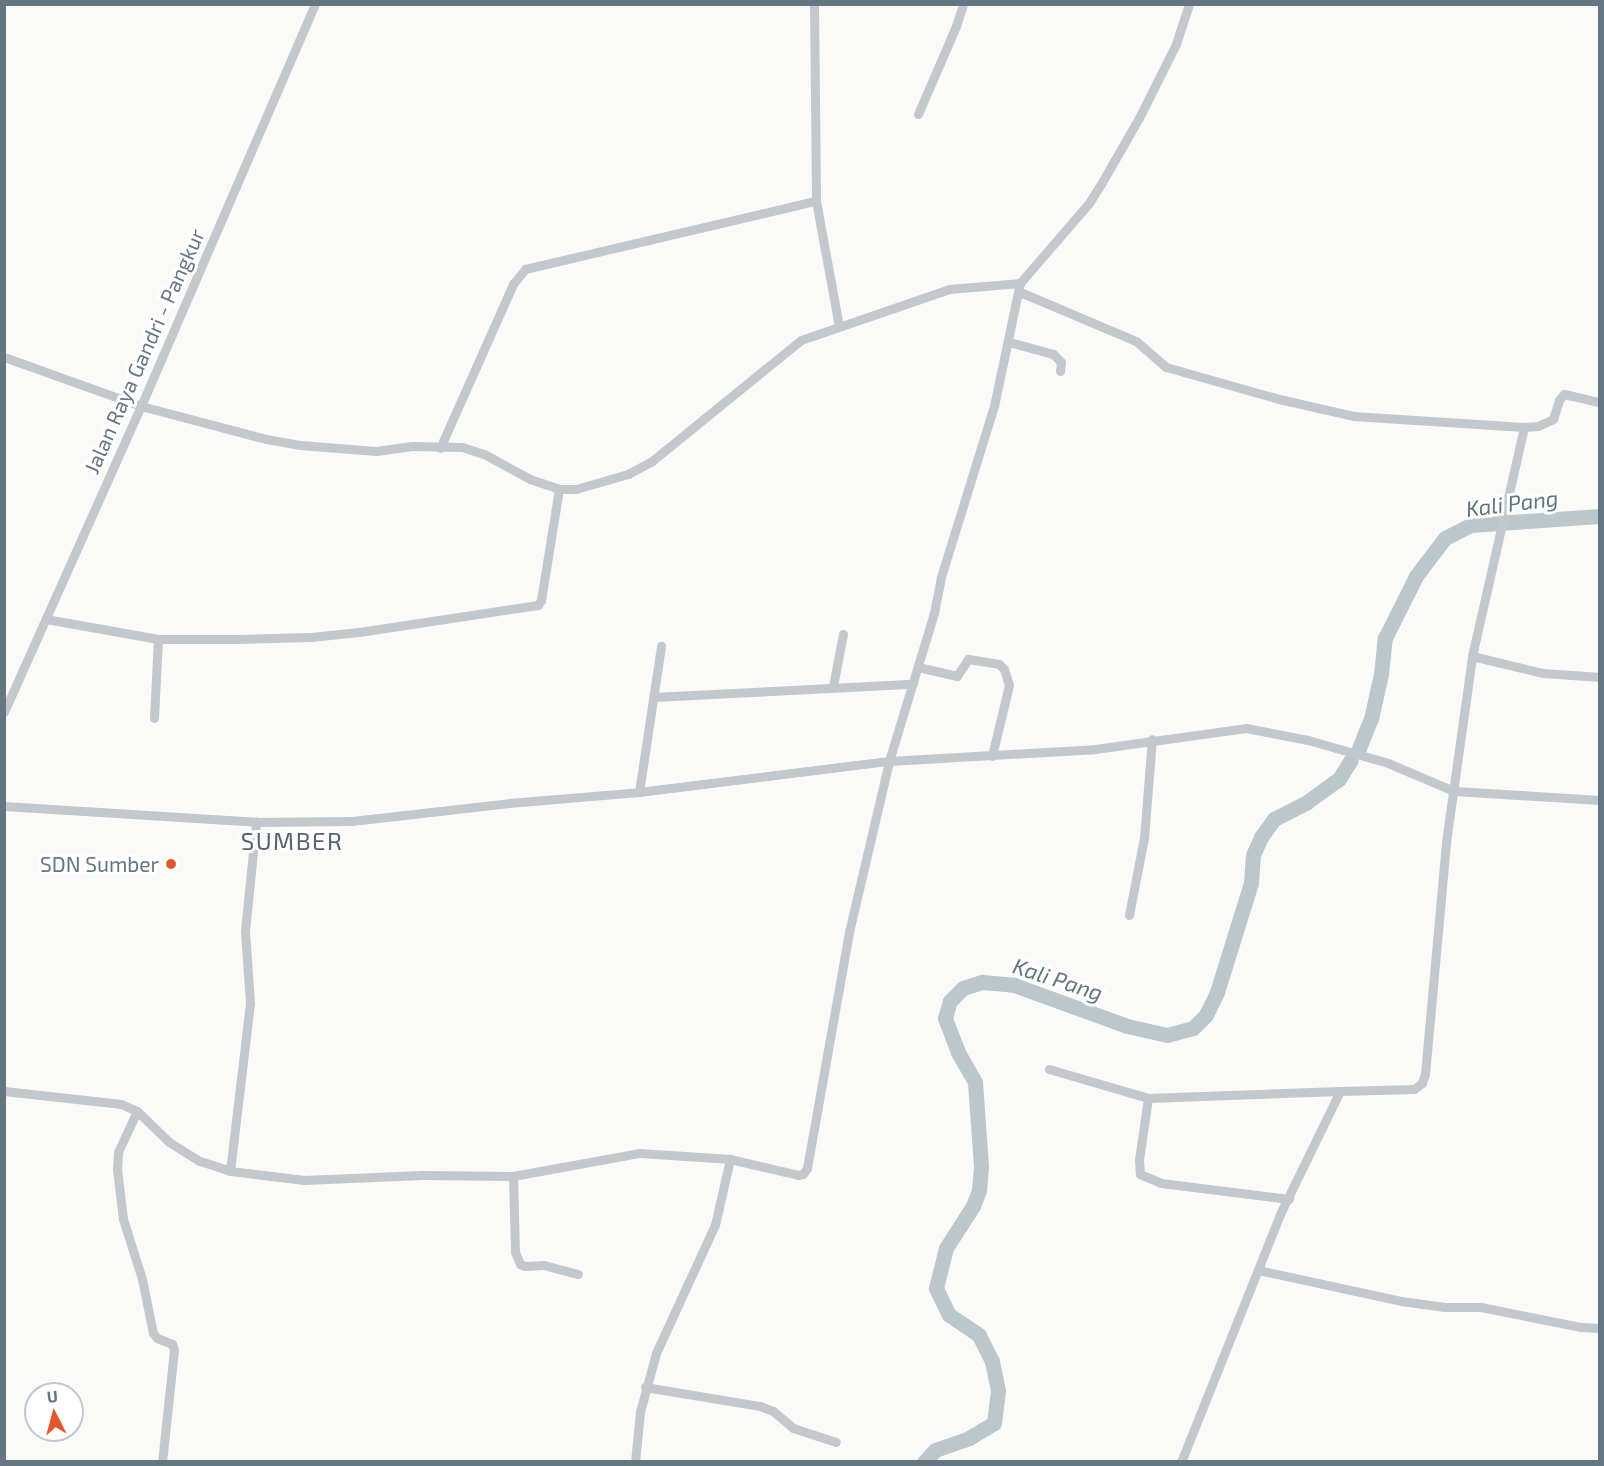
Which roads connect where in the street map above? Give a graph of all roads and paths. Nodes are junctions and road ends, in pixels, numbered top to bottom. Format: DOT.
graph roads {
  1 [pos="315,4"];
  2 [pos="814,4"];
  3 [pos="963,4"];
  4 [pos="1189,4"];
  5 [pos="918,114"];
  6 [pos="817,205"];
  7 [pos="1020,287"];
  8 [pos="839,326"];
  9 [pos="1009,342"];
  10 [pos="4,357"];
  11 [pos="1060,371"];
  12 [pos="1599,402"];
  13 [pos="141,406"];
  14 [pos="1524,427"];
  15 [pos="440,448"];
  16 [pos="559,489"];
  17 [pos="46,619"];
  18 [pos="843,634"];
  19 [pos="158,639"];
  20 [pos="661,646"];
  21 [pos="1472,656"];
  22 [pos="918,667"];
  23 [pos="1599,677"];
  24 [pos="913,684"];
  25 [pos="833,686"];
  26 [pos="653,697"];
  27 [pos="4,712"];
  28 [pos="154,718"];
  29 [pos="1152,739"];
  30 [pos="992,756"];
  31 [pos="889,761"];
  32 [pos="1454,791"];
  33 [pos="639,792"];
  34 [pos="1599,800"];
  35 [pos="4,806"];
  36 [pos="256,822"];
  37 [pos="1129,915"];
  38 [pos="1049,1069"];
  39 [pos="4,1091"];
  40 [pos="1340,1091"];
  41 [pos="1148,1098"];
  42 [pos="137,1111"];
  43 [pos="730,1159"];
  44 [pos="230,1171"];
  45 [pos="513,1176"];
  46 [pos="1289,1199"];
  47 [pos="1258,1270"];
  48 [pos="578,1274"];
  49 [pos="1599,1328"];
  50 [pos="645,1387"];
  51 [pos="836,1442"];
  52 [pos="162,1461"];
  53 [pos="635,1461"];
  54 [pos="1181,1461"];
  1 -- 13 [label="street, Jalan Raya Gandri - Pangkur"];
  2 -- 6 [label="street"];
  3 -- 5 [label="street"];
  4 -- 7 [label="street"];
  6 -- 8 [label="street"];
  6 -- 15 [label="street"];
  7 -- 8 [label="street"];
  7 -- 9 [label="street"];
  7 -- 14 [label="street"];
  8 -- 16 [label="street"];
  9 -- 11 [label="street"];
  9 -- 22 [label="street"];
  10 -- 13 [label="street"];
  12 -- 14 [label="street"];
  13 -- 15 [label="street"];
  13 -- 17 [label="street, Jalan Raya Gandri - Pangkur"];
  14 -- 21 [label="street"];
  15 -- 16 [label="street"];
  16 -- 19 [label="street"];
  17 -- 19 [label="street"];
  17 -- 27 [label="street, Jalan Raya Gandri - Pangkur"];
  18 -- 25 [label="street"];
  19 -- 28 [label="street"];
  20 -- 26 [label="street"];
  21 -- 23 [label="street"];
  21 -- 32 [label="street"];
  22 -- 24 [label="street"];
  22 -- 30 [label="street"];
  24 -- 25 [label="street"];
  24 -- 31 [label="street"];
  25 -- 26 [label="street"];
  26 -- 33 [label="street"];
  29 -- 30 [label="street"];
  29 -- 32 [label="street"];
  29 -- 37 [label="street"];
  30 -- 31 [label="street"];
  31 -- 33 [label="street"];
  31 -- 43 [label="street"];
  32 -- 34 [label="street"];
  32 -- 40 [label="street"];
  33 -- 36 [label="street"];
  35 -- 36 [label="street"];
  36 -- 44 [label="street"];
  38 -- 41 [label="street"];
  39 -- 42 [label="street"];
  40 -- 41 [label="street"];
  40 -- 46 [label="street"];
  41 -- 46 [label="street"];
  42 -- 44 [label="street"];
  42 -- 52 [label="street"];
  43 -- 45 [label="street"];
  43 -- 50 [label="street"];
  44 -- 45 [label="street"];
  45 -- 48 [label="street"];
  46 -- 47 [label="street"];
  47 -- 49 [label="street"];
  47 -- 54 [label="street"];
  50 -- 51 [label="street"];
  50 -- 53 [label="street"];
}
